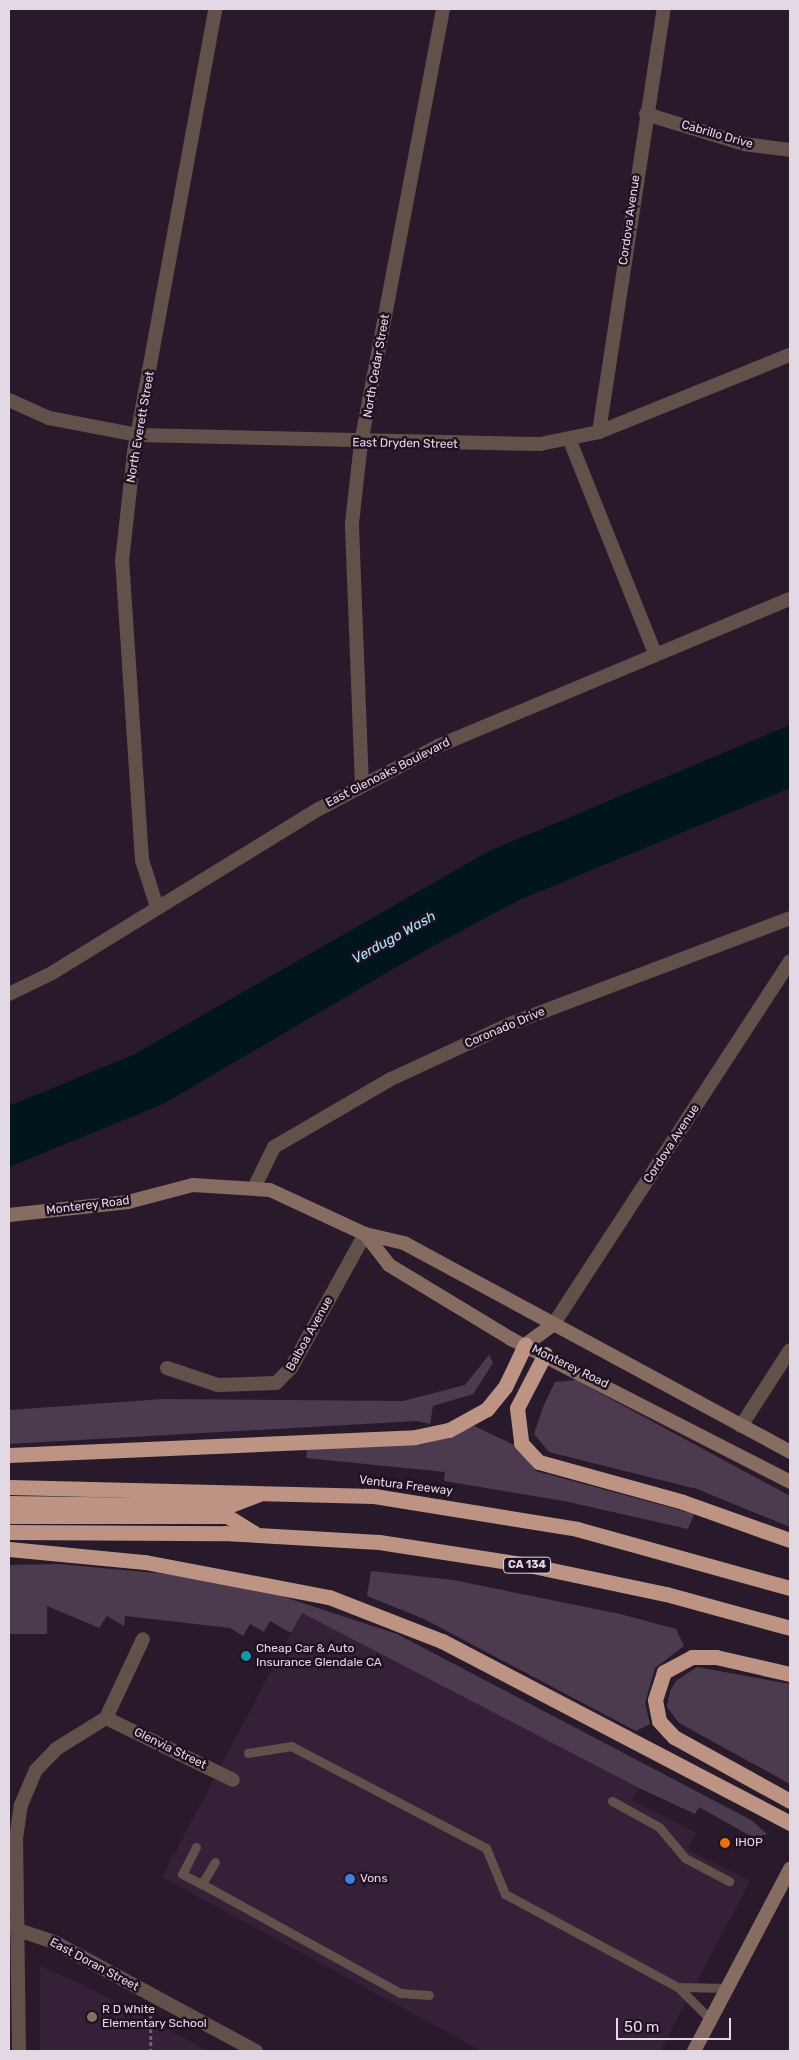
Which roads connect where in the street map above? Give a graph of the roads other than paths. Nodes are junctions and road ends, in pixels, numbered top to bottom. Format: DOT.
graph roads {
  1 [pos="215,9"];
  2 [pos="443,9"];
  3 [pos="664,9"];
  4 [pos="646,114"];
  5 [pos="790,150"];
  6 [pos="790,355"];
  7 [pos="9,400"];
  8 [pos="599,432"];
  9 [pos="138,435"];
  10 [pos="570,441"];
  11 [pos="361,442"];
  12 [pos="790,599"];
  13 [pos="655,653"];
  14 [pos="362,786"];
  15 [pos="157,907"];
  16 [pos="790,918"];
  17 [pos="790,962"];
  18 [pos="9,994"];
  19 [pos="255,1186"];
  20 [pos="9,1215"];
  21 [pos="365,1234"];
  22 [pos="553,1325"];
  23 [pos="525,1345"];
  24 [pos="790,1350"];
  25 [pos="545,1354"];
  26 [pos="167,1368"];
  27 [pos="741,1426"];
  28 [pos="790,1452"];
  29 [pos="9,1455"];
  30 [pos="790,1482"];
  31 [pos="9,1487"];
  32 [pos="268,1491"];
  33 [pos="9,1503"];
  34 [pos="9,1516"];
  35 [pos="9,1532"];
  36 [pos="258,1535"];
  37 [pos="790,1540"];
  38 [pos="9,1549"];
  39 [pos="790,1588"];
  40 [pos="790,1628"];
  41 [pos="143,1639"];
  42 [pos="790,1674"];
  43 [pos="106,1718"];
  44 [pos="248,1753"];
  45 [pos="233,1780"];
  46 [pos="612,1801"];
  47 [pos="790,1801"];
  48 [pos="790,1823"];
  49 [pos="196,1847"];
  50 [pos="215,1862"];
  51 [pos="790,1869"];
  52 [pos="729,1881"];
  53 [pos="202,1884"];
  54 [pos="14,1928"];
  55 [pos="678,1987"];
  56 [pos="728,1988"];
  57 [pos="429,1995"];
  58 [pos="710,2020"];
  59 [pos="19,2051"];
  60 [pos="256,2051"];
  61 [pos="694,2051"];
  1 -- 9 [label="street, North Everett Street"];
  2 -- 11 [label="street, North Cedar Street"];
  3 -- 4 [label="street, Cordova Avenue"];
  4 -- 5 [label="street, Cabrillo Drive"];
  4 -- 8 [label="street, Cordova Avenue"];
  6 -- 8 [label="street, East Dryden Street"];
  7 -- 9 [label="street, East Dryden Street"];
  8 -- 10 [label="street, East Dryden Street"];
  9 -- 11 [label="street, East Dryden Street"];
  9 -- 15 [label="street, North Everett Street"];
  10 -- 11 [label="street, East Dryden Street"];
  10 -- 13 [label="street"];
  11 -- 14 [label="street, North Cedar Street"];
  12 -- 13 [label="street, East Glenoaks Boulevard"];
  13 -- 14 [label="street, East Glenoaks Boulevard"];
  14 -- 15 [label="street, East Glenoaks Boulevard"];
  15 -- 18 [label="street, East Glenoaks Boulevard"];
  16 -- 19 [label="street, Coronado Drive"];
  17 -- 22 [label="street, Cordova Avenue"];
  19 -- 20 [label="main road, Monterey Road"];
  19 -- 21 [label="main road, Monterey Road"];
  21 -- 22 [label="main road, Monterey Road"];
  21 -- 23 [label="main road, Monterey Road"];
  21 -- 26 [label="street, Balboa Avenue"];
  22 -- 23 [label="main road"];
  22 -- 25 [label="main road"];
  22 -- 27 [label="main road, Monterey Road"];
  23 -- 25 [label="main road, Monterey Road"];
  23 -- 29 [label="highway"];
  24 -- 27 [label="street"];
  25 -- 30 [label="main road, Monterey Road"];
  25 -- 37 [label="highway"];
  27 -- 28 [label="main road, Monterey Road"];
  31 -- 32 [label="highway, Ventura Freeway"];
  32 -- 33 [label="highway"];
  32 -- 39 [label="highway, Ventura Freeway"];
  34 -- 36 [label="highway"];
  35 -- 36 [label="highway, CA 134"];
  36 -- 40 [label="highway, CA 134"];
  38 -- 48 [label="highway"];
  41 -- 43 [label="street"];
  42 -- 47 [label="highway"];
  43 -- 45 [label="street, Glenvia Street"];
  43 -- 54 [label="street"];
  44 -- 55 [label="lane"];
  46 -- 52 [label="lane"];
  49 -- 53 [label="lane"];
  50 -- 53 [label="lane"];
  51 -- 56 [label="main road"];
  53 -- 57 [label="lane"];
  54 -- 59 [label="street"];
  54 -- 60 [label="street, East Doran Street"];
  55 -- 56 [label="lane"];
  55 -- 58 [label="lane"];
  56 -- 58 [label="main road"];
  58 -- 61 [label="main road"];
}
